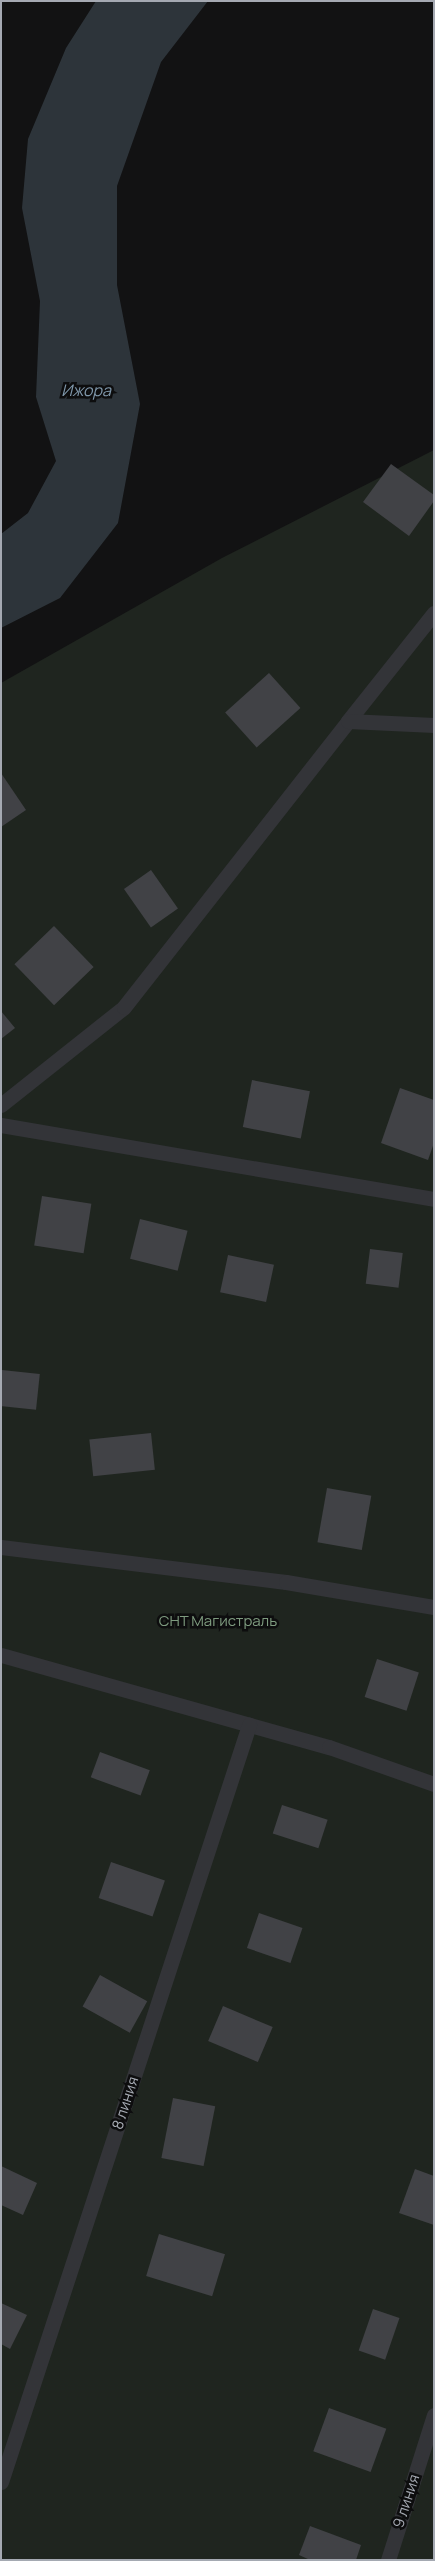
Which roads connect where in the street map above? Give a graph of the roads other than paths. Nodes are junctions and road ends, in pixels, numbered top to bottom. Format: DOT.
graph roads {
  1 [pos="434,613"];
  2 [pos="348,720"];
  3 [pos="434,724"];
  4 [pos="1,1105"];
  5 [pos="1,1125"];
  6 [pos="434,1199"];
  7 [pos="1,1547"];
  8 [pos="434,1607"];
  9 [pos="1,1655"];
  10 [pos="249,1725"];
  11 [pos="434,1784"];
  12 [pos="434,2414"];
  13 [pos="1,2482"];
  14 [pos="388,2560"];
  1 -- 2 [label="lane"];
  2 -- 3 [label="lane"];
  2 -- 4 [label="lane"];
  5 -- 6 [label="lane"];
  7 -- 8 [label="lane"];
  9 -- 10 [label="lane"];
  10 -- 11 [label="lane"];
  10 -- 13 [label="lane, 8 линия"];
  12 -- 14 [label="lane, 9 линия"];
}
